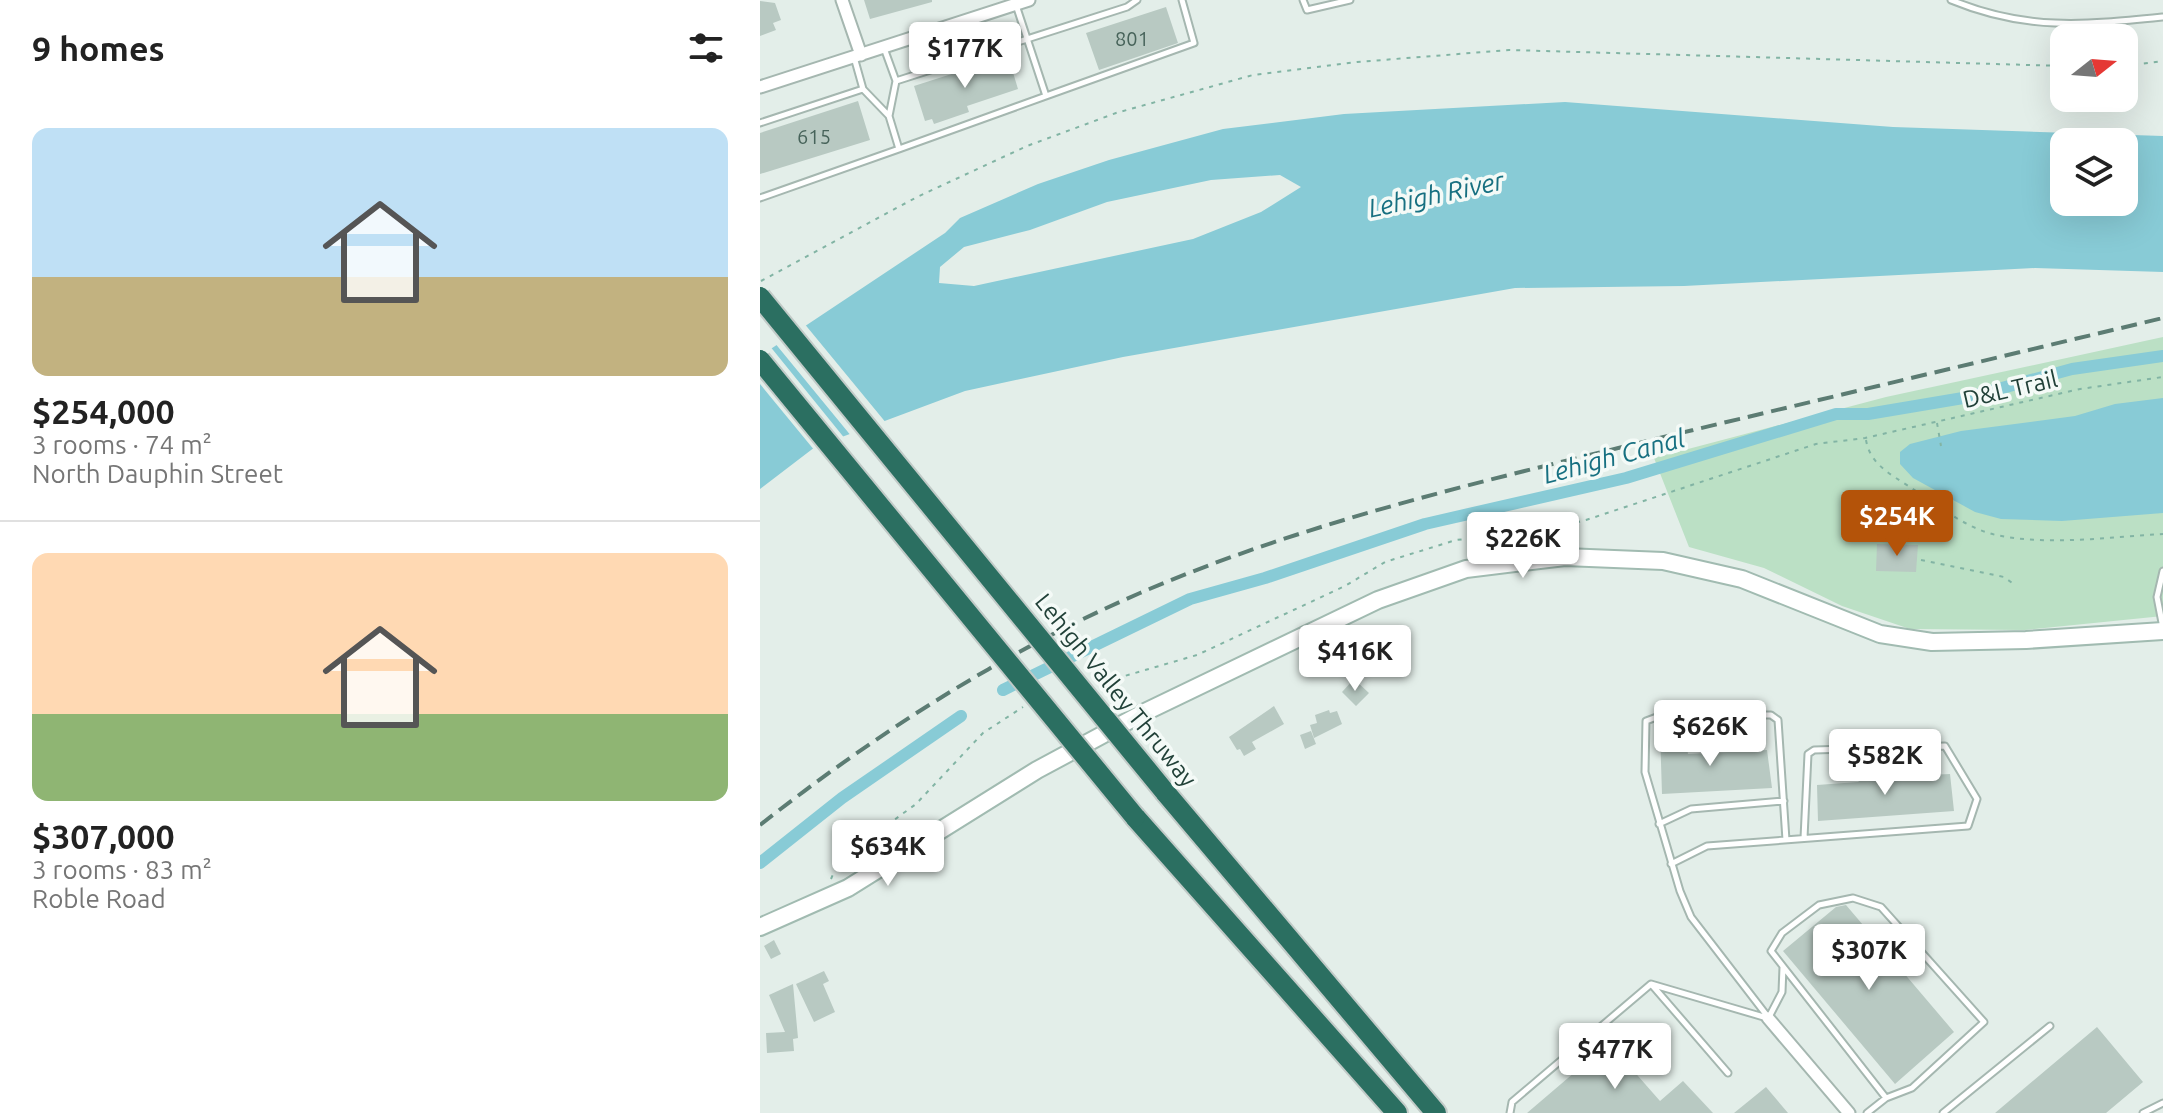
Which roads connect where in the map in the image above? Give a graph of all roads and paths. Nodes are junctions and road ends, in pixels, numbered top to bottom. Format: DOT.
graph roads {
  1 [pos="842,0"];
  2 [pos="1029,0"];
  3 [pos="1137,0"];
  4 [pos="1182,0"];
  5 [pos="1303,0"];
  6 [pos="1350,0"];
  7 [pos="1951,0"];
  8 [pos="1016,4"];
  9 [pos="2163,17"];
  10 [pos="1027,39"];
  11 [pos="884,47"];
  12 [pos="857,56"];
  13 [pos="2163,61"];
  14 [pos="2138,64"];
  15 [pos="2050,66"];
  16 [pos="896,81"];
  17 [pos="760,87"];
  18 [pos="863,89"];
  19 [pos="1046,96"];
  20 [pos="889,116"];
  21 [pos="760,123"];
  22 [pos="899,149"];
  23 [pos="760,198"];
  24 [pos="760,282"];
  25 [pos="760,297"];
  26 [pos="760,360"];
  27 [pos="2163,377"];
  28 [pos="1936,422"];
  29 [pos="1941,446"];
  30 [pos="2163,534"];
  31 [pos="1921,560"];
  32 [pos="2163,571"];
  33 [pos="2015,585"];
  34 [pos="2163,630"];
  35 [pos="1784,801"];
  36 [pos="1659,824"];
  37 [pos="1804,838"];
  38 [pos="1786,840"];
  39 [pos="1671,864"];
  40 [pos="760,927"];
  41 [pos="1783,967"];
  42 [pos="1651,984"];
  43 [pos="1768,1018"];
  44 [pos="2050,1026"];
  45 [pos="1728,1073"];
  46 [pos="1886,1098"];
  47 [pos="2163,1103"];
  48 [pos="1397,1113"];
  49 [pos="1436,1113"];
  50 [pos="1510,1113"];
  51 [pos="1849,1113"];
  52 [pos="1867,1113"];
  53 [pos="1943,1113"];
  54 [pos="2143,1113"];
  1 -- 12 [label="street"];
  2 -- 8 [label="street"];
  3 -- 10 [label="lane"];
  4 -- 19 [label="lane"];
  5 -- 6 [label="lane"];
  7 -- 9 [label="lane"];
  8 -- 10 [label="lane"];
  8 -- 11 [label="street"];
  10 -- 16 [label="lane"];
  10 -- 19 [label="lane"];
  11 -- 12 [label="street"];
  11 -- 16 [label="lane"];
  12 -- 17 [label="street"];
  12 -- 18 [label="lane"];
  13 -- 14 [label="path"];
  15 -- 24 [label="path"];
  16 -- 20 [label="lane"];
  18 -- 20 [label="lane"];
  18 -- 21 [label="lane"];
  19 -- 22 [label="lane"];
  20 -- 22 [label="lane"];
  22 -- 23 [label="lane"];
  25 -- 49 [label="highway, Lehigh Valley Thruway, bridge"];
  26 -- 48 [label="highway, bridge"];
  27 -- 28 [label="path, D&L Trail"];
  28 -- 29 [label="path"];
  28 -- 30 [label="path, D&L Trail"];
  31 -- 33 [label="path"];
  32 -- 34 [label="lane"];
  34 -- 40 [label="street"];
  35 -- 36 [label="lane"];
  35 -- 36 [label="lane"];
  35 -- 38 [label="lane"];
  36 -- 39 [label="lane"];
  37 -- 37 [label="lane"];
  37 -- 38 [label="lane"];
  38 -- 39 [label="lane"];
  39 -- 43 [label="lane"];
  41 -- 43 [label="lane"];
  41 -- 46 [label="lane"];
  41 -- 46 [label="lane"];
  42 -- 43 [label="lane"];
  42 -- 45 [label="lane"];
  42 -- 50 [label="lane"];
  43 -- 51 [label="street"];
  44 -- 53 [label="lane"];
  46 -- 52 [label="lane"];
  47 -- 54 [label="lane"];
}
